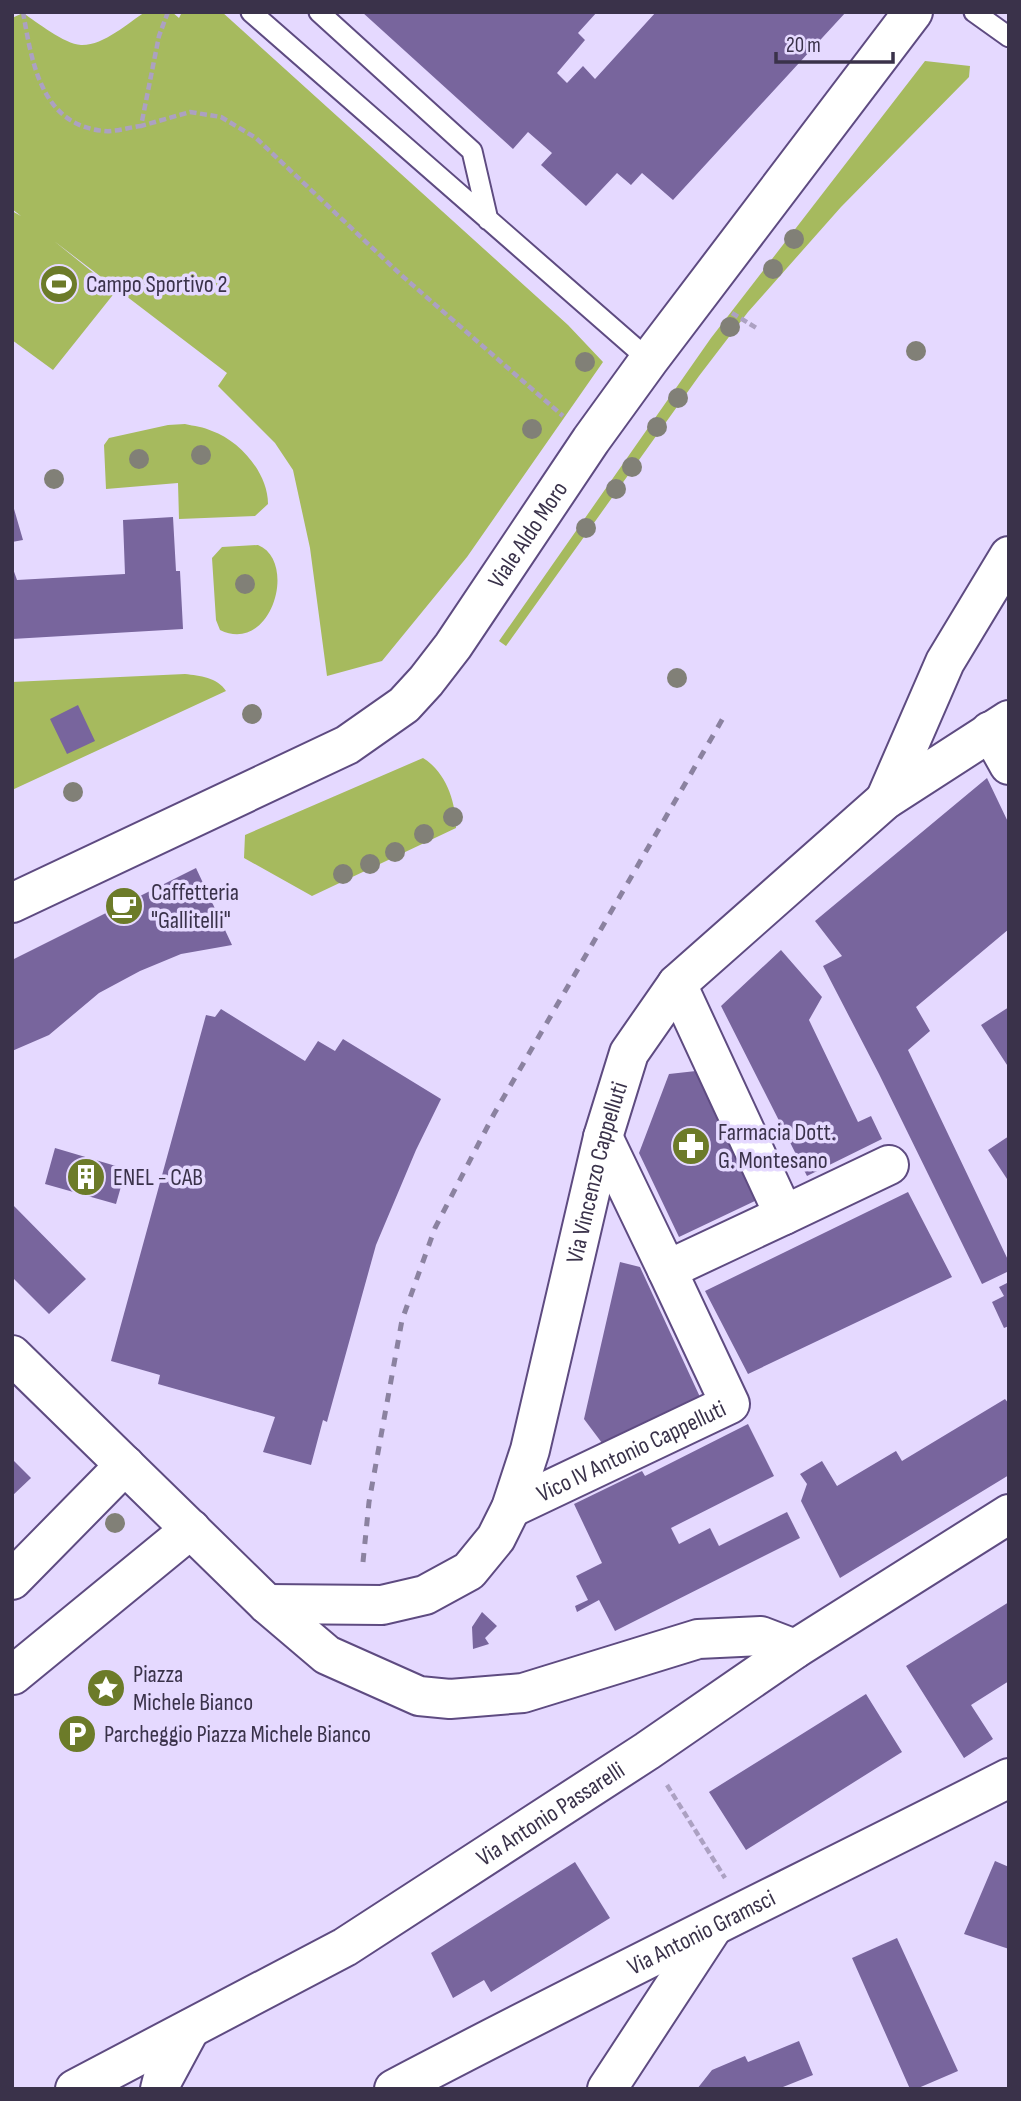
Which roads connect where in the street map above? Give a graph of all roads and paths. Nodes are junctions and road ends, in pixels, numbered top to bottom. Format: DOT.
graph roads {
  1 [pos="23,12"];
  2 [pos="168,12"];
  3 [pos="251,12"];
  4 [pos="320,12"];
  5 [pos="913,12"];
  6 [pos="974,12"];
  7 [pos="1009,37"];
  8 [pos="141,126"];
  9 [pos="488,220"];
  10 [pos="725,309"];
  11 [pos="758,329"];
  12 [pos="649,360"];
  13 [pos="591,440"];
  14 [pos="1009,556"];
  15 [pos="999,725"];
  16 [pos="1009,765"];
  17 [pos="885,800"];
  18 [pos="12,903"];
  19 [pos="677,984"];
  20 [pos="603,1137"];
  21 [pos="889,1165"];
  22 [pos="784,1215"];
  23 [pos="667,1270"];
  24 [pos="12,1355"];
  25 [pos="125,1465"];
  26 [pos="510,1508"];
  27 [pos="1009,1514"];
  28 [pos="191,1529"];
  29 [pos="12,1580"];
  30 [pos="267,1604"];
  31 [pos="795,1649"];
  32 [pos="13,1675"];
  33 [pos="647,1751"];
  34 [pos="1009,1778"];
  35 [pos="729,1919"];
  36 [pos="190,2029"];
  37 [pos="75,2089"];
  38 [pos="160,2089"];
  39 [pos="394,2089"];
  40 [pos="607,2089"];
  1 -- 8 [label="path"];
  2 -- 8 [label="path"];
  3 -- 9 [label="lane"];
  4 -- 9 [label="lane"];
  5 -- 12 [label="street, Viale Aldo Moro"];
  6 -- 7 [label="lane"];
  8 -- 13 [label="path"];
  9 -- 12 [label="lane"];
  10 -- 11 [label="path"];
  12 -- 13 [label="street, Viale Aldo Moro"];
  13 -- 18 [label="street, Viale Aldo Moro"];
  14 -- 17 [label="street"];
  15 -- 16 [label="street"];
  15 -- 17 [label="street, Via Vincenzo Cappelluti"];
  17 -- 19 [label="street, Via Vincenzo Cappelluti"];
  19 -- 20 [label="street, Via Vincenzo Cappelluti"];
  19 -- 22 [label="street"];
  20 -- 23 [label="street"];
  20 -- 26 [label="street, Via Vincenzo Cappelluti"];
  21 -- 22 [label="street"];
  22 -- 23 [label="street"];
  23 -- 26 [label="street, Vico IV Antonio Cappelluti"];
  24 -- 25 [label="street"];
  25 -- 28 [label="street"];
  25 -- 29 [label="street"];
  26 -- 30 [label="street, Via Vincenzo Cappelluti"];
  27 -- 31 [label="street, Via Antonio Passarelli"];
  28 -- 30 [label="street"];
  28 -- 32 [label="street"];
  30 -- 31 [label="street"];
  31 -- 33 [label="street, Via Antonio Passarelli"];
  33 -- 35 [label="path"];
  33 -- 36 [label="street, Via Antonio Passarelli"];
  34 -- 35 [label="street, Via Antonio Gramsci"];
  35 -- 39 [label="street, Via Antonio Gramsci"];
  35 -- 40 [label="street"];
  36 -- 37 [label="street, Via Antonio Passarelli"];
  36 -- 38 [label="street"];
}
